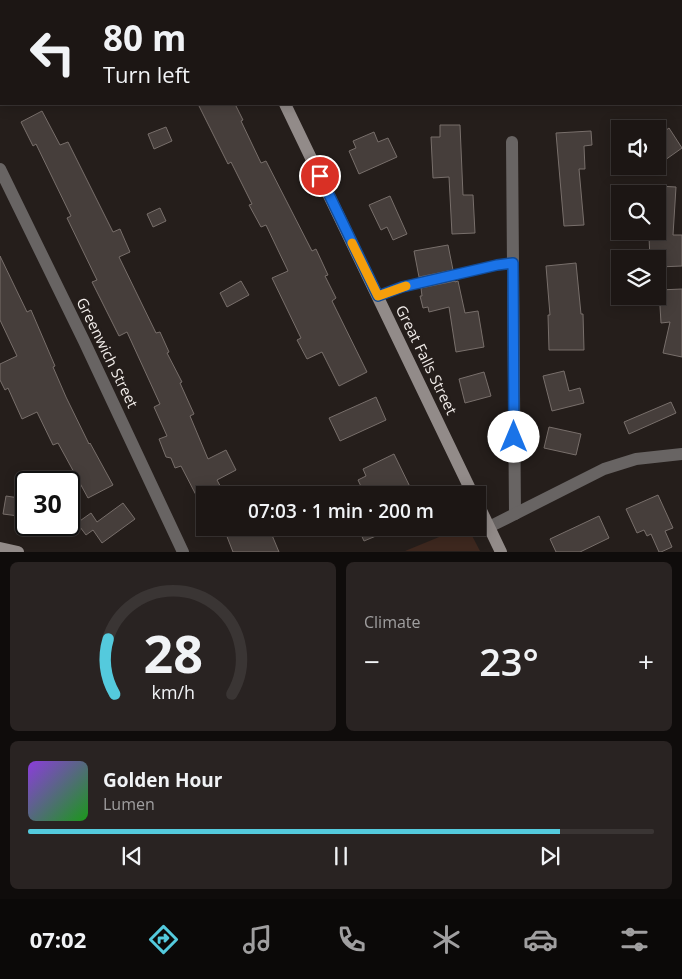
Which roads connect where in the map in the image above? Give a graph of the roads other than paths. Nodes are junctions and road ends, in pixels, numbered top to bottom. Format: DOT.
graph roads {
  1 [pos="285,105"];
  2 [pos="512,142"];
  3 [pos="0,169"];
  4 [pos="513,263"];
  5 [pos="378,296"];
  6 [pos="682,454"];
  7 [pos="469,486"];
  8 [pos="514,514"];
  9 [pos="486,521"];
  10 [pos="489,527"];
  11 [pos="0,548"];
  12 [pos="18,552"];
  13 [pos="182,552"];
  14 [pos="501,552"];
  1 -- 5 [label="main road, Great Falls Street"];
  2 -- 4 [label="street"];
  3 -- 13 [label="street, Greenwich Street"];
  4 -- 5 [label="lane"];
  4 -- 8 [label="street"];
  5 -- 7 [label="main road, Great Falls Street"];
  6 -- 8 [label="street"];
  8 -- 10 [label="street"];
  9 -- 10 [label="main road"];
  10 -- 14 [label="main road"];
  11 -- 12 [label="main road"];
}
